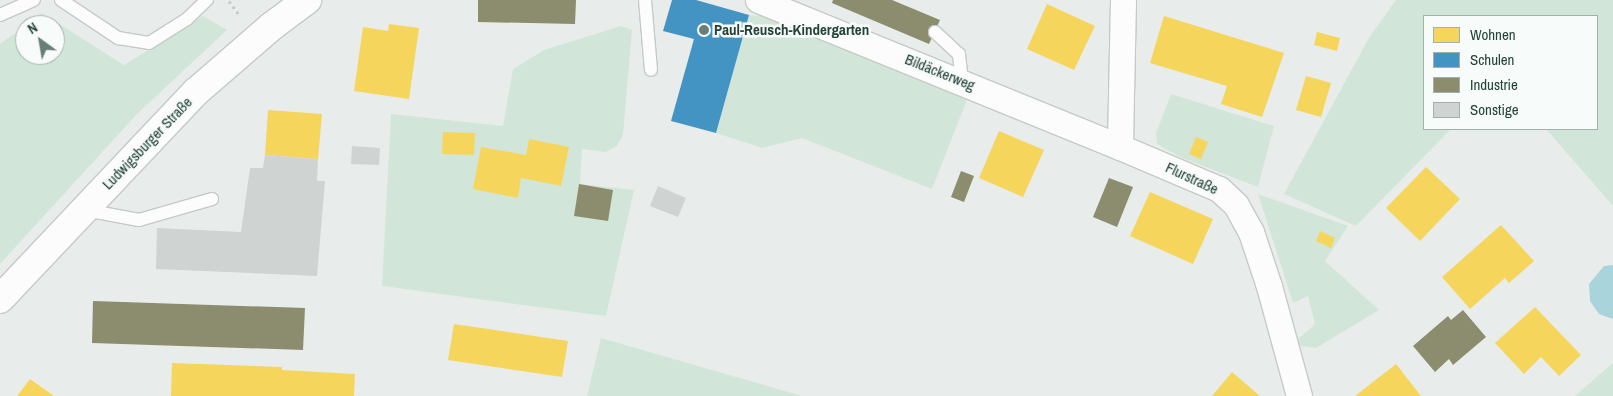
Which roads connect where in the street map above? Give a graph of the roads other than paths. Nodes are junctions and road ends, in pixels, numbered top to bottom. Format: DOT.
graph roads {
  1 [pos="34,0"];
  2 [pos="61,0"];
  3 [pos="207,0"];
  4 [pos="307,0"];
  5 [pos="645,0"];
  6 [pos="758,0"];
  7 [pos="1123,0"];
  8 [pos="0,14"];
  9 [pos="935,32"];
  10 [pos="651,70"];
  11 [pos="962,81"];
  12 [pos="1120,147"];
  13 [pos="212,199"];
  14 [pos="83,210"];
  15 [pos="0,299"];
  16 [pos="1299,396"];
  1 -- 8 [label="lane"];
  2 -- 3 [label="lane"];
  4 -- 14 [label="street, Ludwigsburger Straße"];
  5 -- 10 [label="lane"];
  6 -- 11 [label="street, Bildäckerweg"];
  7 -- 12 [label="street"];
  9 -- 11 [label="lane"];
  11 -- 12 [label="street, Bildäckerweg"];
  12 -- 16 [label="street, Flurstraße"];
  13 -- 14 [label="lane"];
  14 -- 15 [label="street, Ludwigsburger Straße"];
}
